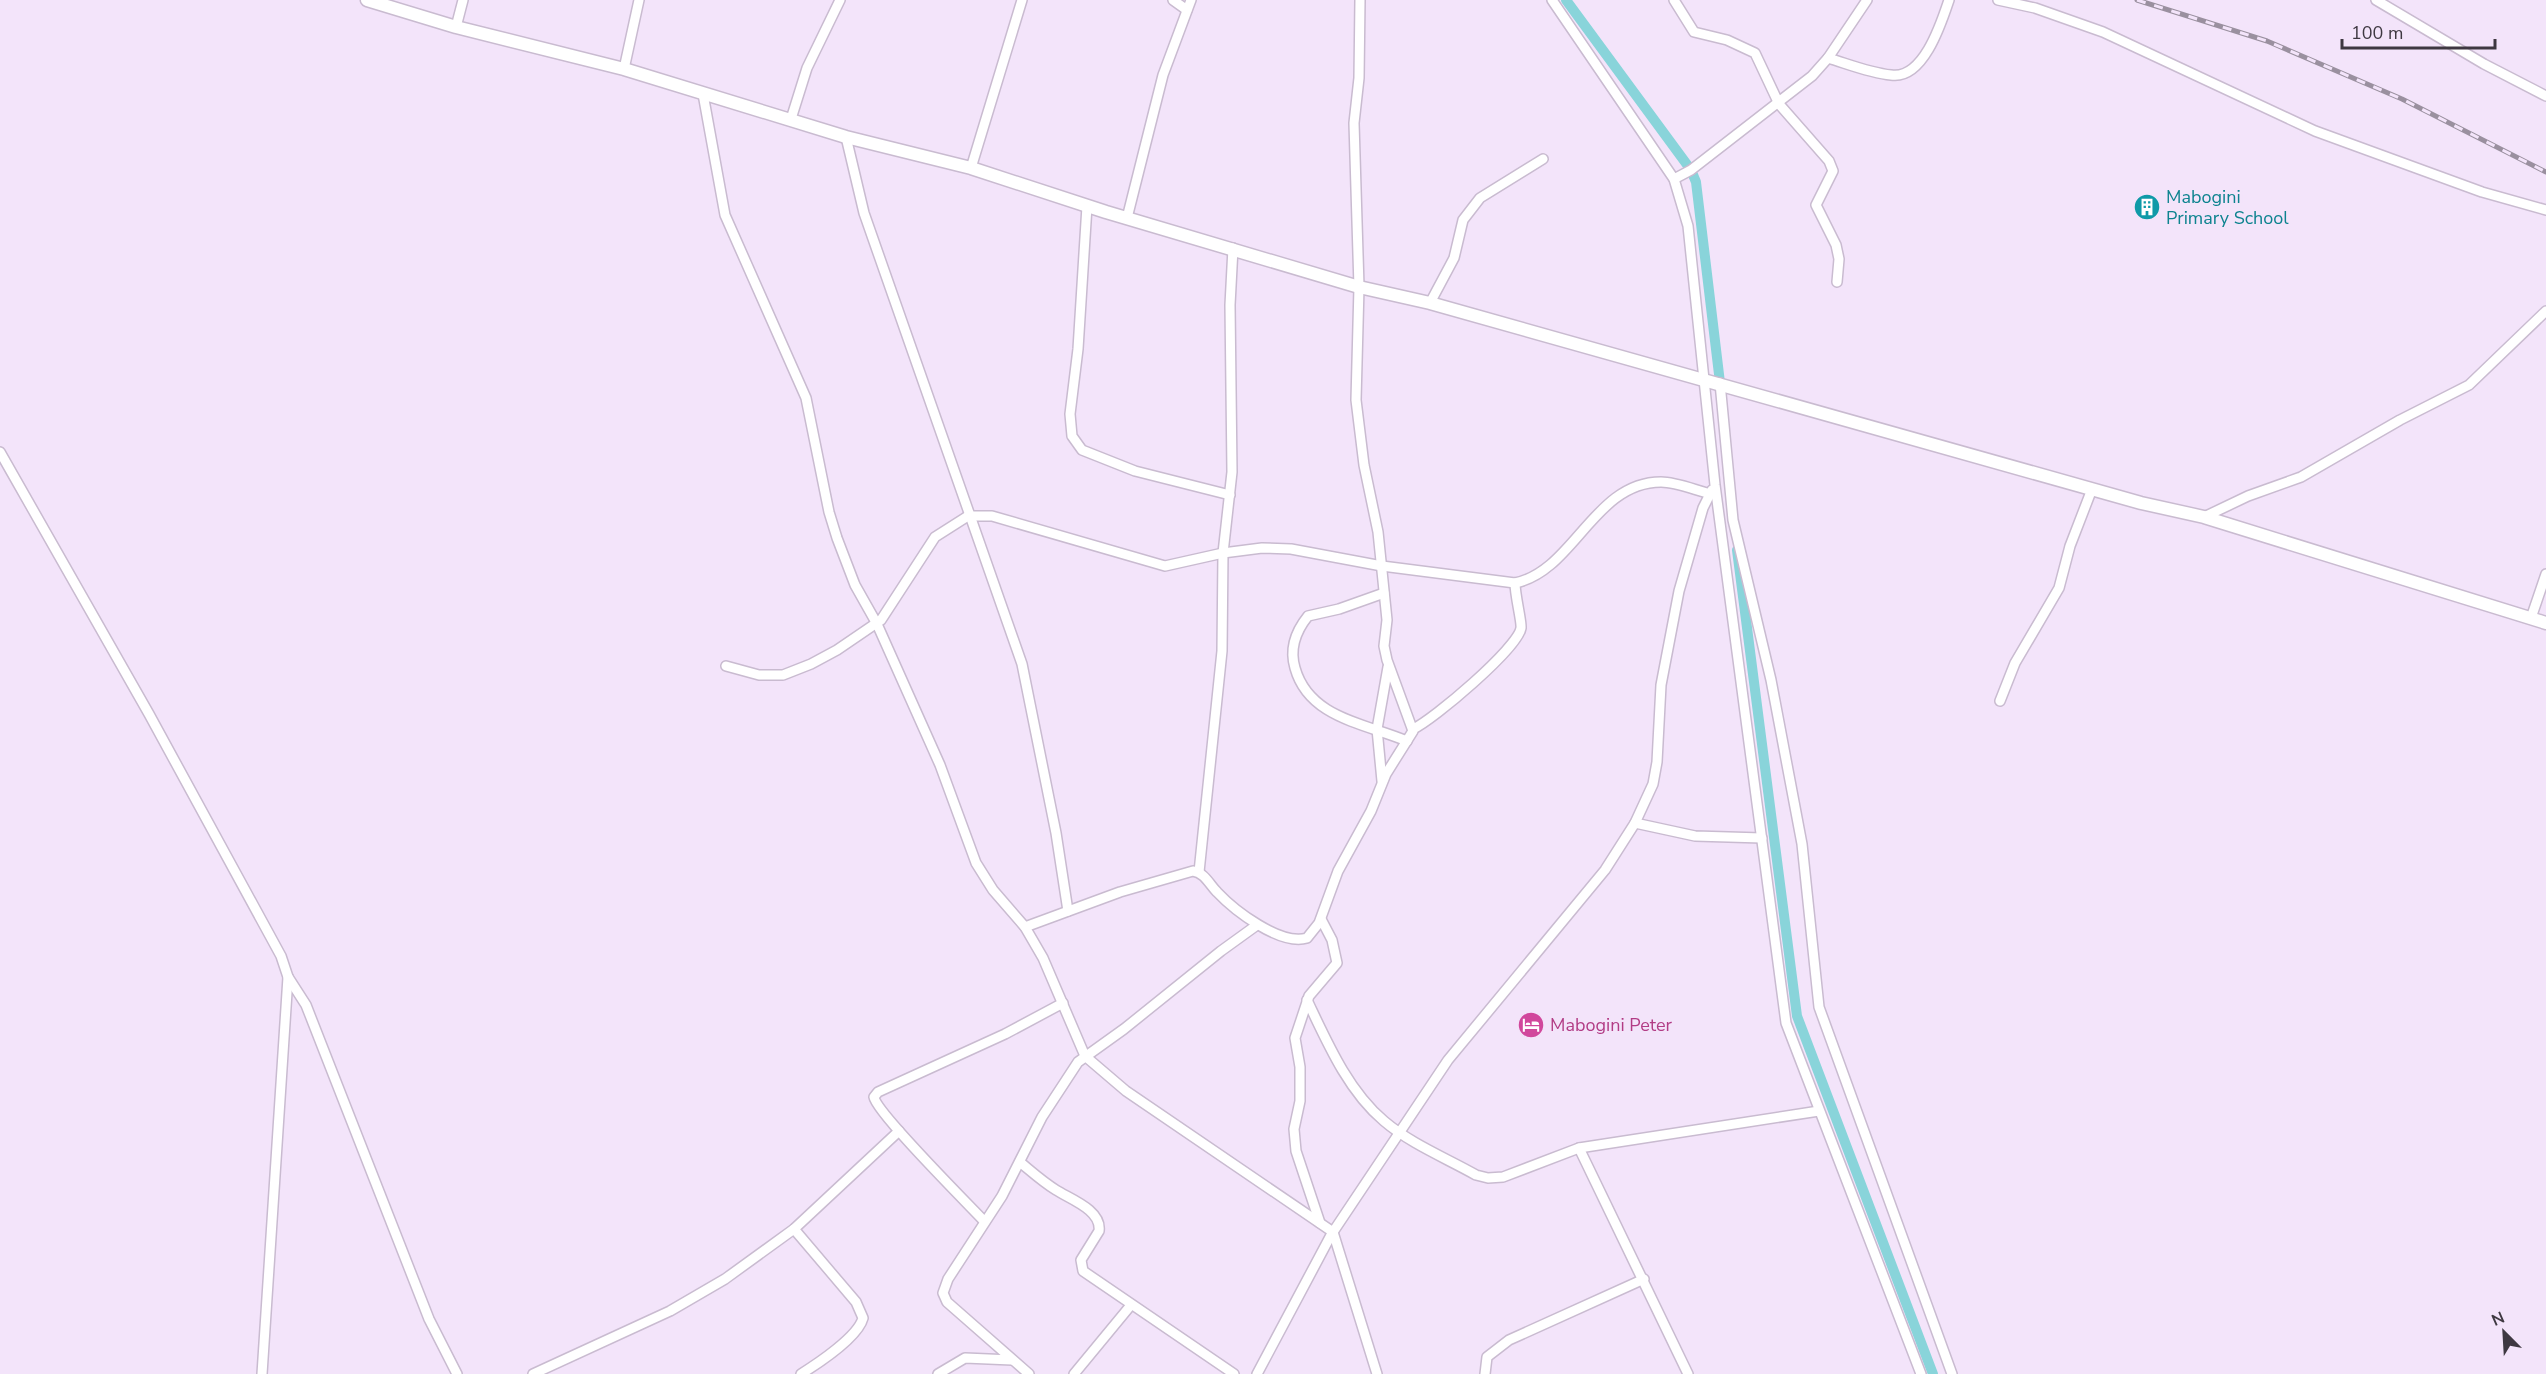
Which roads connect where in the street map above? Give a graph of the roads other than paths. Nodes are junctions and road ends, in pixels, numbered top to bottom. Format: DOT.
graph roads {
  1 [pos="367,0"];
  2 [pos="464,0"];
  3 [pos="639,0"];
  4 [pos="840,0"];
  5 [pos="1022,0"];
  6 [pos="1173,0"];
  7 [pos="1191,0"];
  8 [pos="1360,0"];
  9 [pos="1552,0"];
  10 [pos="1674,0"];
  11 [pos="1867,0"];
  12 [pos="1949,0"];
  13 [pos="1998,0"];
  14 [pos="2376,0"];
  15 [pos="1187,10"];
  16 [pos="456,27"];
  17 [pos="1828,58"];
  18 [pos="624,69"];
  19 [pos="703,94"];
  20 [pos="2546,96"];
  21 [pos="1779,104"];
  22 [pos="791,119"];
  23 [pos="846,137"];
  24 [pos="1543,159"];
  25 [pos="971,168"];
  26 [pos="1674,179"];
  27 [pos="1087,206"];
  28 [pos="2546,210"];
  29 [pos="1127,218"];
  30 [pos="1233,248"];
  31 [pos="1837,282"];
  32 [pos="1359,287"];
  33 [pos="1431,303"];
  34 [pos="2546,311"];
  35 [pos="1703,379"];
  36 [pos="1720,383"];
  37 [pos="0,452"];
  38 [pos="1713,489"];
  39 [pos="2092,489"];
  40 [pos="1230,495"];
  41 [pos="968,516"];
  42 [pos="2204,518"];
  43 [pos="1223,553"];
  44 [pos="1382,566"];
  45 [pos="2546,574"];
  46 [pos="1515,583"];
  47 [pos="1384,593"];
  48 [pos="2530,618"];
  49 [pos="2546,623"];
  50 [pos="877,624"];
  51 [pos="726,666"];
  52 [pos="1388,667"];
  53 [pos="2000,701"];
  54 [pos="1377,729"];
  55 [pos="1413,729"];
  56 [pos="1407,741"];
  57 [pos="1382,783"];
  58 [pos="1635,823"];
  59 [pos="1762,838"];
  60 [pos="1199,872"];
  61 [pos="1068,911"];
  62 [pos="1321,919"];
  63 [pos="1257,925"];
  64 [pos="1025,927"];
  65 [pos="288,976"];
  66 [pos="1307,1000"];
  67 [pos="1063,1003"];
  68 [pos="1086,1056"];
  69 [pos="1819,1111"];
  70 [pos="899,1131"];
  71 [pos="1399,1132"];
  72 [pos="1579,1148"];
  73 [pos="1021,1163"];
  74 [pos="984,1221"];
  75 [pos="1320,1223"];
  76 [pos="794,1229"];
  77 [pos="1334,1232"];
  78 [pos="1644,1279"];
  79 [pos="1131,1305"];
  80 [pos="1012,1360"];
  81 [pos="262,1374"];
  82 [pos="457,1374"];
  83 [pos="534,1374"];
  84 [pos="801,1374"];
  85 [pos="938,1374"];
  86 [pos="1029,1374"];
  87 [pos="1074,1374"];
  88 [pos="1234,1374"];
  89 [pos="1257,1374"];
  90 [pos="1377,1374"];
  91 [pos="1485,1374"];
  92 [pos="1688,1374"];
  93 [pos="1921,1374"];
  94 [pos="1952,1374"];
  1 -- 16 [label="street"];
  2 -- 16 [label="street"];
  3 -- 18 [label="street"];
  4 -- 22 [label="street"];
  5 -- 25 [label="street"];
  6 -- 15 [label="street"];
  7 -- 15 [label="street"];
  8 -- 32 [label="street"];
  9 -- 26 [label="street"];
  10 -- 21 [label="street"];
  11 -- 17 [label="street"];
  12 -- 17 [label="street"];
  13 -- 28 [label="street"];
  14 -- 20 [label="street"];
  15 -- 29 [label="street"];
  16 -- 18 [label="street"];
  17 -- 21 [label="street"];
  18 -- 19 [label="street"];
  19 -- 22 [label="street"];
  19 -- 50 [label="street"];
  21 -- 26 [label="street"];
  21 -- 31 [label="street"];
  22 -- 23 [label="street"];
  23 -- 25 [label="street"];
  23 -- 41 [label="street"];
  24 -- 33 [label="street"];
  25 -- 27 [label="street"];
  26 -- 35 [label="street"];
  27 -- 29 [label="street"];
  27 -- 40 [label="street"];
  29 -- 30 [label="street"];
  30 -- 32 [label="street"];
  30 -- 40 [label="street"];
  32 -- 33 [label="street"];
  32 -- 44 [label="street"];
  33 -- 35 [label="street"];
  34 -- 42 [label="street"];
  35 -- 36 [label="street"];
  35 -- 38 [label="street"];
  36 -- 39 [label="street"];
  36 -- 94 [label="street"];
  37 -- 65 [label="street"];
  38 -- 46 [label="street"];
  38 -- 58 [label="street"];
  38 -- 59 [label="street"];
  39 -- 42 [label="street"];
  39 -- 53 [label="street"];
  40 -- 43 [label="street"];
  41 -- 43 [label="street"];
  41 -- 50 [label="street"];
  41 -- 61 [label="street"];
  42 -- 48 [label="street"];
  43 -- 44 [label="street"];
  43 -- 60 [label="street"];
  44 -- 46 [label="street"];
  44 -- 47 [label="street"];
  45 -- 48 [label="street"];
  46 -- 55 [label="street"];
  47 -- 52 [label="street"];
  47 -- 54 [label="street"];
  48 -- 49 [label="street"];
  50 -- 51 [label="street"];
  50 -- 64 [label="street"];
  52 -- 54 [label="street"];
  52 -- 55 [label="street"];
  54 -- 56 [label="street"];
  54 -- 57 [label="street"];
  55 -- 56 [label="street"];
  56 -- 57 [label="street"];
  57 -- 62 [label="street"];
  58 -- 59 [label="street"];
  58 -- 71 [label="street"];
  59 -- 69 [label="street"];
  60 -- 61 [label="street"];
  60 -- 63 [label="street"];
  61 -- 64 [label="street"];
  62 -- 63 [label="street"];
  62 -- 66 [label="street"];
  63 -- 68 [label="street"];
  64 -- 67 [label="street"];
  65 -- 81 [label="street"];
  65 -- 82 [label="street"];
  66 -- 71 [label="street"];
  66 -- 75 [label="street"];
  67 -- 68 [label="street"];
  67 -- 70 [label="street"];
  68 -- 73 [label="street"];
  68 -- 75 [label="street"];
  69 -- 72 [label="street"];
  69 -- 93 [label="street"];
  70 -- 74 [label="street"];
  70 -- 76 [label="street"];
  71 -- 72 [label="street"];
  71 -- 77 [label="street"];
  72 -- 78 [label="street"];
  73 -- 74 [label="street"];
  73 -- 79 [label="street"];
  74 -- 80 [label="street"];
  75 -- 77 [label="street"];
  76 -- 83 [label="street"];
  76 -- 84 [label="street"];
  77 -- 89 [label="street"];
  77 -- 90 [label="street"];
  78 -- 91 [label="street"];
  78 -- 92 [label="street"];
  79 -- 87 [label="street"];
  79 -- 88 [label="street"];
  80 -- 85 [label="street"];
  80 -- 86 [label="street"];
}
